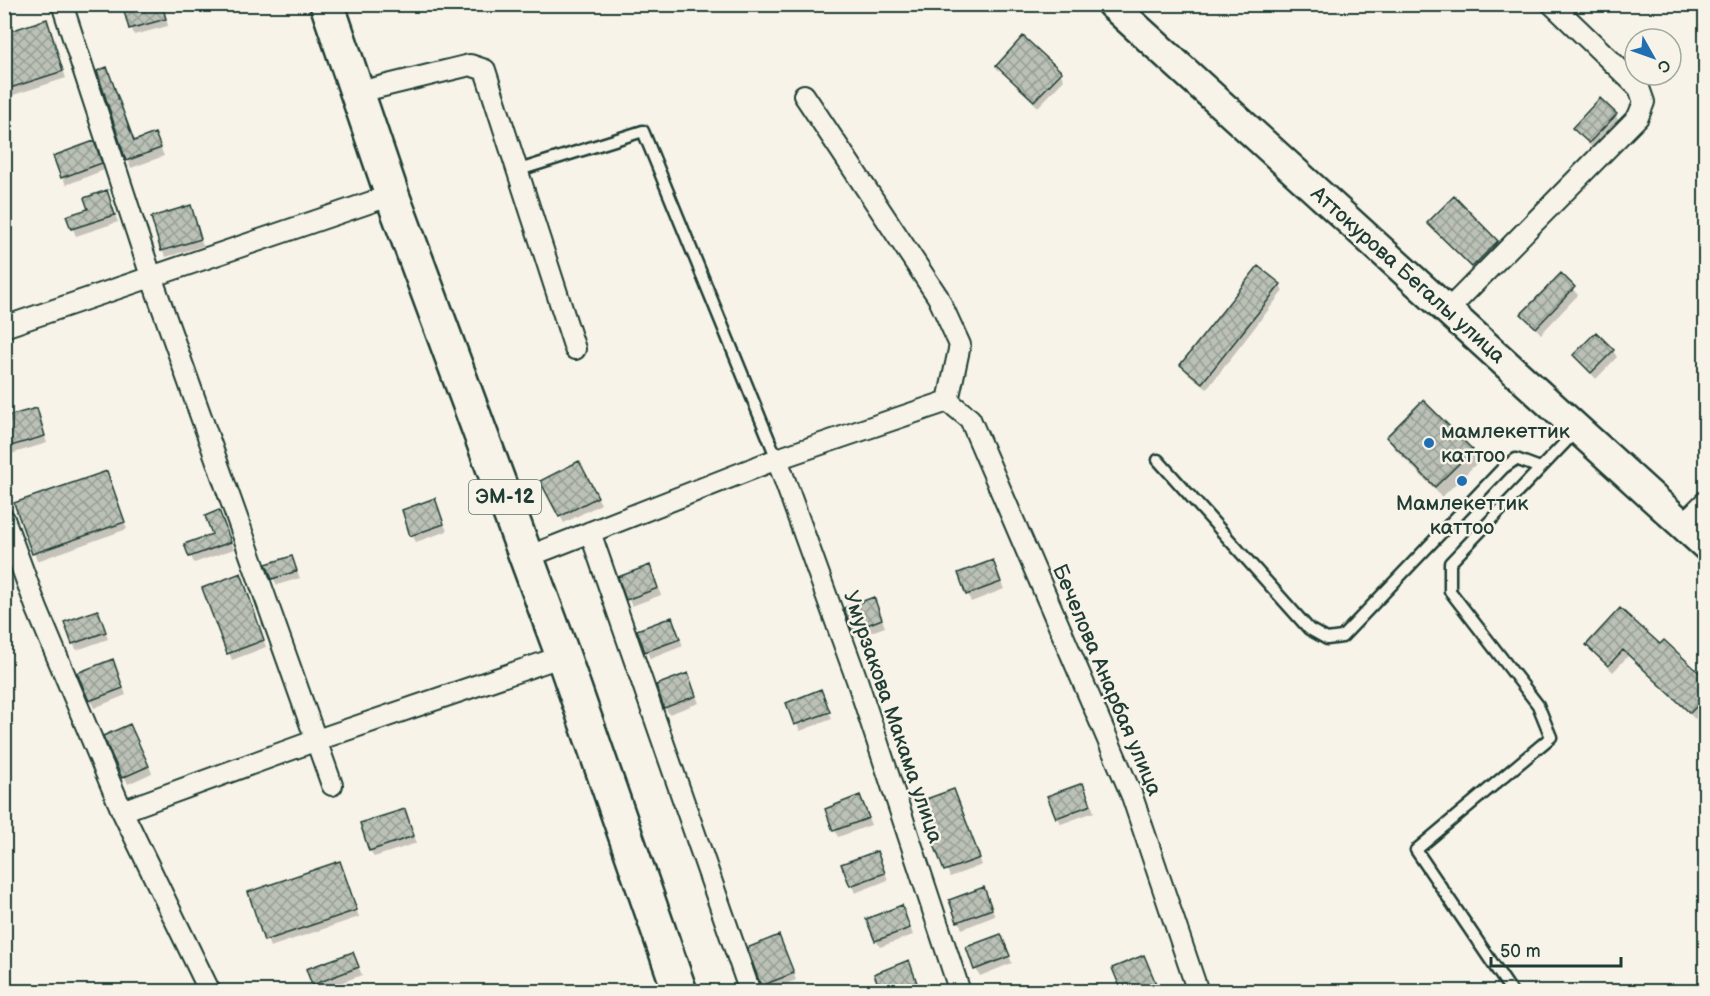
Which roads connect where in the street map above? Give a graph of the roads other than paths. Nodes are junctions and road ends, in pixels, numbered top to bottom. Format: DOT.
graph roads {
  1 [pos="62,4"];
  2 [pos="327,4"];
  3 [pos="1111,4"];
  4 [pos="1552,4"];
  5 [pos="358,92"];
  6 [pos="804,95"];
  7 [pos="516,171"];
  8 [pos="392,195"];
  9 [pos="151,276"];
  10 [pos="1448,310"];
  11 [pos="4,327"];
  12 [pos="575,349"];
  13 [pos="948,401"];
  14 [pos="1578,429"];
  15 [pos="777,459"];
  16 [pos="1158,460"];
  17 [pos="1540,468"];
  18 [pos="1706,501"];
  19 [pos="4,519"];
  20 [pos="1683,524"];
  21 [pos="590,532"];
  22 [pos="1706,546"];
  23 [pos="527,557"];
  24 [pos="563,656"];
  25 [pos="317,740"];
  26 [pos="332,785"];
  27 [pos="122,812"];
  28 [pos="210,992"];
  29 [pos="680,992"];
  30 [pos="750,992"];
  31 [pos="960,992"];
  32 [pos="1198,992"];
  33 [pos="1512,992"];
  1 -- 9 [label="street"];
  2 -- 5 [label="highway, ЭМ-12"];
  3 -- 10 [label="main road, Аттокурова Бегалы улица"];
  4 -- 10 [label="street"];
  5 -- 7 [label="street"];
  5 -- 8 [label="highway, ЭМ-12"];
  6 -- 13 [label="street"];
  7 -- 12 [label="street"];
  7 -- 15 [label="lane"];
  8 -- 9 [label="street"];
  8 -- 23 [label="highway, ЭМ-12"];
  9 -- 11 [label="street"];
  9 -- 25 [label="street"];
  10 -- 14 [label="main road, Аттокурова Бегалы улица"];
  13 -- 15 [label="street"];
  13 -- 32 [label="street, Бечелова Анарбая улица"];
  14 -- 17 [label="lane"];
  14 -- 20 [label="main road, Аттокурова Бегалы улица"];
  15 -- 21 [label="street"];
  15 -- 31 [label="street, Умурзакова Макама улица"];
  16 -- 17 [label="lane"];
  17 -- 33 [label="lane"];
  18 -- 20 [label="street"];
  19 -- 27 [label="street"];
  20 -- 22 [label="main road, Аттокурова Бегалы улица"];
  21 -- 23 [label="street"];
  21 -- 30 [label="street"];
  23 -- 24 [label="highway, ЭМ-12"];
  24 -- 25 [label="street"];
  24 -- 29 [label="highway, ЭМ-12"];
  25 -- 26 [label="street"];
  25 -- 27 [label="street"];
  27 -- 28 [label="street"];
}
